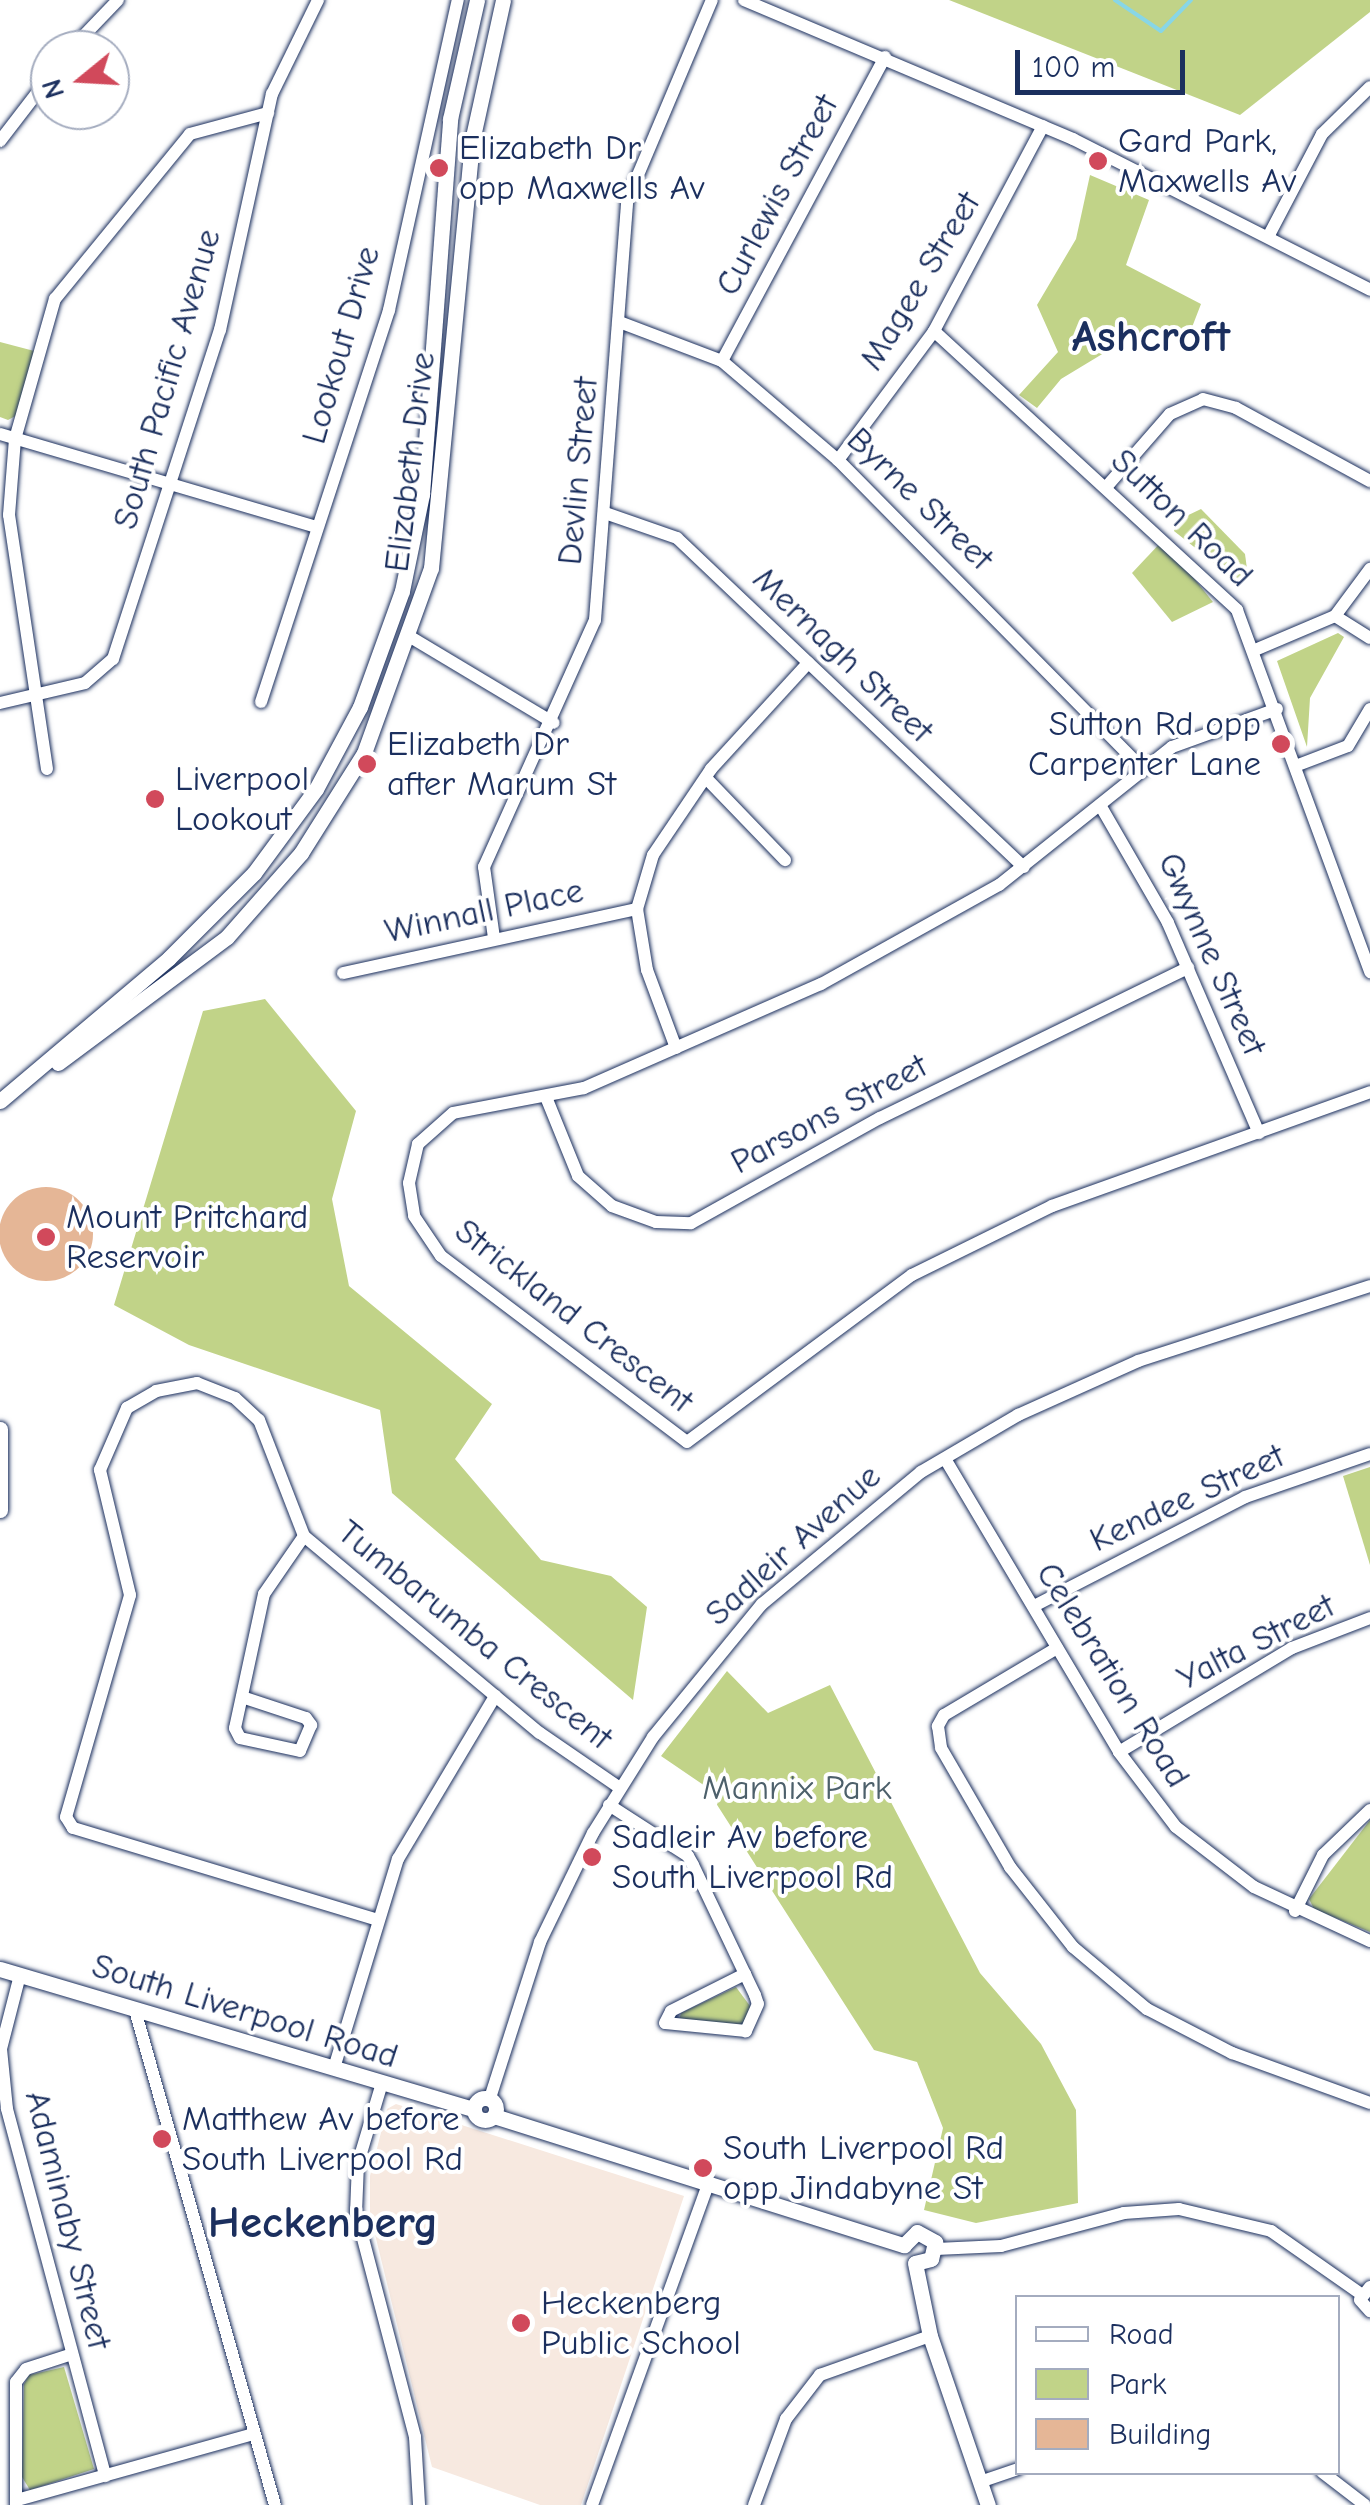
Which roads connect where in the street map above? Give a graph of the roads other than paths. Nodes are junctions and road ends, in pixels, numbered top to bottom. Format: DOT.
graph roads {
  1 [pos="118,0"];
  2 [pos="318,0"];
  3 [pos="458,0"];
  4 [pos="477,0"];
  5 [pos="503,0"];
  6 [pos="712,0"];
  7 [pos="744,0"];
  8 [pos="89,30"];
  9 [pos="885,57"];
  10 [pos="1370,87"];
  11 [pos="30,102"];
  12 [pos="268,113"];
  13 [pos="1043,126"];
  14 [pos="0,141"];
  15 [pos="1268,237"];
  16 [pos="1370,290"];
  17 [pos="622,322"];
  18 [pos="934,330"];
  19 [pos="722,361"];
  20 [pos="0,434"];
  21 [pos="14,438"];
  22 [pos="838,460"];
  23 [pos="1370,480"];
  24 [pos="169,482"];
  25 [pos="1108,485"];
  26 [pos="605,514"];
  27 [pos="317,527"];
  28 [pos="1370,569"];
  29 [pos="1335,616"];
  30 [pos="412,638"];
  31 [pos="1370,638"];
  32 [pos="1255,650"];
  33 [pos="808,663"];
  34 [pos="36,695"];
  35 [pos="261,702"];
  36 [pos="0,703"];
  37 [pos="1277,709"];
  38 [pos="1370,709"];
  39 [pos="554,723"];
  40 [pos="1298,765"];
  41 [pos="1142,768"];
  42 [pos="47,769"];
  43 [pos="706,778"];
  44 [pos="1100,806"];
  45 [pos="785,860"];
  46 [pos="1024,867"];
  47 [pos="637,909"];
  48 [pos="1364,935"];
  49 [pos="494,938"];
  50 [pos="1188,968"];
  51 [pos="1370,972"];
  52 [pos="343,973"];
  53 [pos="676,1048"];
  54 [pos="33,1077"];
  55 [pos="1370,1092"];
  56 [pos="546,1097"];
  57 [pos="0,1101"];
  58 [pos="1258,1133"];
  59 [pos="1370,1286"];
  60 [pos="0,1429"];
  61 [pos="1370,1454"];
  62 [pos="947,1462"];
  63 [pos="0,1510"];
  64 [pos="304,1536"];
  65 [pos="1034,1606"];
  66 [pos="1370,1618"];
  67 [pos="1058,1648"];
  68 [pos="242,1696"];
  69 [pos="495,1696"];
  70 [pos="1119,1752"];
  71 [pos="620,1788"];
  72 [pos="608,1805"];
  73 [pos="1370,1810"];
  74 [pos="1296,1911"];
  75 [pos="378,1920"];
  76 [pos="1370,1941"];
  77 [pos="0,1969"];
  78 [pos="746,1974"];
  79 [pos="20,1975"];
  80 [pos="135,2010"];
  81 [pos="334,2068"];
  82 [pos="382,2083"];
  83 [pos="490,2098"];
  84 [pos="1370,2103"];
  85 [pos="474,2109"];
  86 [pos="494,2116"];
  87 [pos="709,2181"];
  88 [pos="904,2245"];
  89 [pos="936,2250"];
  90 [pos="916,2263"];
  91 [pos="1366,2290"];
  92 [pos="1370,2311"];
  93 [pos="930,2336"];
  94 [pos="69,2355"];
  95 [pos="254,2434"];
  96 [pos="1015,2470"];
  97 [pos="1326,2475"];
  98 [pos="105,2476"];
  99 [pos="980,2482"];
  100 [pos="16,2502"];
  101 [pos="274,2505"];
  102 [pos="418,2505"];
  103 [pos="592,2505"];
  104 [pos="754,2505"];
  105 [pos="988,2505"];
  106 [pos="1365,2505"];
  1 -- 8 [label="street"];
  2 -- 12 [label="street, South Pacific Avenue"];
  3 -- 27 [label="street, Lookout Drive"];
  4 -- 54 [label="main road, Elizabeth Drive"];
  5 -- 30 [label="main road, Elizabeth Drive"];
  6 -- 17 [label="street, Devlin Street"];
  7 -- 9 [label="street"];
  9 -- 13 [label="street"];
  9 -- 19 [label="street, Curlewis Street"];
  10 -- 15 [label="street"];
  11 -- 14 [label="street"];
  12 -- 21 [label="street"];
  12 -- 24 [label="street, South Pacific Avenue"];
  13 -- 15 [label="street"];
  13 -- 18 [label="street, Magee Street"];
  15 -- 16 [label="street"];
  17 -- 19 [label="street, Byrne Street"];
  17 -- 26 [label="street, Devlin Street"];
  18 -- 22 [label="street, Magee Street"];
  18 -- 25 [label="street, Sutton Road"];
  19 -- 22 [label="street, Byrne Street"];
  20 -- 21 [label="street"];
  21 -- 24 [label="street"];
  21 -- 34 [label="street"];
  22 -- 41 [label="street, Byrne Street"];
  23 -- 25 [label="street"];
  24 -- 27 [label="street"];
  24 -- 34 [label="street, South Pacific Avenue"];
  25 -- 32 [label="street, Sutton Road"];
  26 -- 33 [label="street, Mernagh Street"];
  26 -- 39 [label="street, Devlin Street"];
  27 -- 35 [label="street, Lookout Drive"];
  28 -- 29 [label="street"];
  29 -- 31 [label="street"];
  29 -- 32 [label="street"];
  30 -- 39 [label="street"];
  30 -- 54 [label="main road, Elizabeth Drive"];
  32 -- 37 [label="street, Sutton Road"];
  33 -- 43 [label="street"];
  33 -- 46 [label="street, Mernagh Street"];
  34 -- 36 [label="street, South Pacific Avenue"];
  34 -- 42 [label="street"];
  37 -- 40 [label="street, Sutton Road"];
  37 -- 41 [label="street, Strickland Crescent"];
  38 -- 40 [label="street"];
  39 -- 49 [label="street, Devlin Street"];
  40 -- 48 [label="street, Sutton Road"];
  41 -- 44 [label="street, Strickland Crescent"];
  43 -- 45 [label="street"];
  43 -- 47 [label="street"];
  44 -- 46 [label="street, Strickland Crescent"];
  44 -- 50 [label="street, Gwynne Street"];
  46 -- 53 [label="street, Strickland Crescent"];
  47 -- 49 [label="street, Winnall Place"];
  47 -- 53 [label="street"];
  48 -- 51 [label="street, Sutton Road"];
  49 -- 52 [label="street, Winnall Place"];
  50 -- 56 [label="street, Parsons Street"];
  50 -- 58 [label="street, Gwynne Street"];
  53 -- 56 [label="street, Strickland Crescent"];
  54 -- 57 [label="main road, Elizabeth Drive"];
  55 -- 58 [label="street, Strickland Crescent"];
  56 -- 58 [label="street, Strickland Crescent"];
  59 -- 62 [label="street, Sadleir Avenue"];
  60 -- 63 [label="main road"];
  61 -- 65 [label="street, Kendee Street"];
  62 -- 65 [label="street, Celebration Road"];
  62 -- 71 [label="street, Sadleir Avenue"];
  64 -- 68 [label="street"];
  64 -- 69 [label="street, Tumbarumba Crescent"];
  64 -- 75 [label="street, Tumbarumba Crescent"];
  65 -- 67 [label="street, Celebration Road"];
  66 -- 70 [label="street, Yalta Street"];
  67 -- 70 [label="street, Celebration Road"];
  67 -- 84 [label="street"];
  68 -- 68 [label="street"];
  69 -- 71 [label="street, Tumbarumba Crescent"];
  69 -- 75 [label="street"];
  70 -- 74 [label="street, Celebration Road"];
  71 -- 72 [label="street, Sadleir Avenue"];
  72 -- 78 [label="street"];
  72 -- 83 [label="street, Sadleir Avenue"];
  73 -- 74 [label="street"];
  74 -- 76 [label="street, Celebration Road"];
  75 -- 81 [label="street"];
  77 -- 79 [label="main road, South Liverpool Road"];
  78 -- 78 [label="street"];
  79 -- 80 [label="main road, South Liverpool Road"];
  79 -- 94 [label="street, Adaminaby Street"];
  80 -- 81 [label="main road, South Liverpool Road"];
  80 -- 95 [label="street"];
  81 -- 82 [label="main road, South Liverpool Road"];
  82 -- 85 [label="main road, South Liverpool Road"];
  82 -- 102 [label="street"];
  83 -- 85 [label="main road"];
  83 -- 86 [label="main road"];
  85 -- 86 [label="main road, South Liverpool Road"];
  86 -- 87 [label="main road"];
  87 -- 88 [label="main road"];
  87 -- 103 [label="street"];
  88 -- 89 [label="main road"];
  88 -- 90 [label="main road"];
  89 -- 90 [label="main road"];
  89 -- 91 [label="street"];
  90 -- 93 [label="main road"];
  91 -- 92 [label="street"];
  93 -- 99 [label="main road"];
  93 -- 104 [label="street"];
  94 -- 98 [label="street, Adaminaby Street"];
  94 -- 100 [label="street"];
  95 -- 98 [label="street"];
  95 -- 101 [label="street"];
  96 -- 99 [label="street"];
  97 -- 106 [label="street"];
  98 -- 100 [label="street"];
  99 -- 105 [label="main road"];
}
